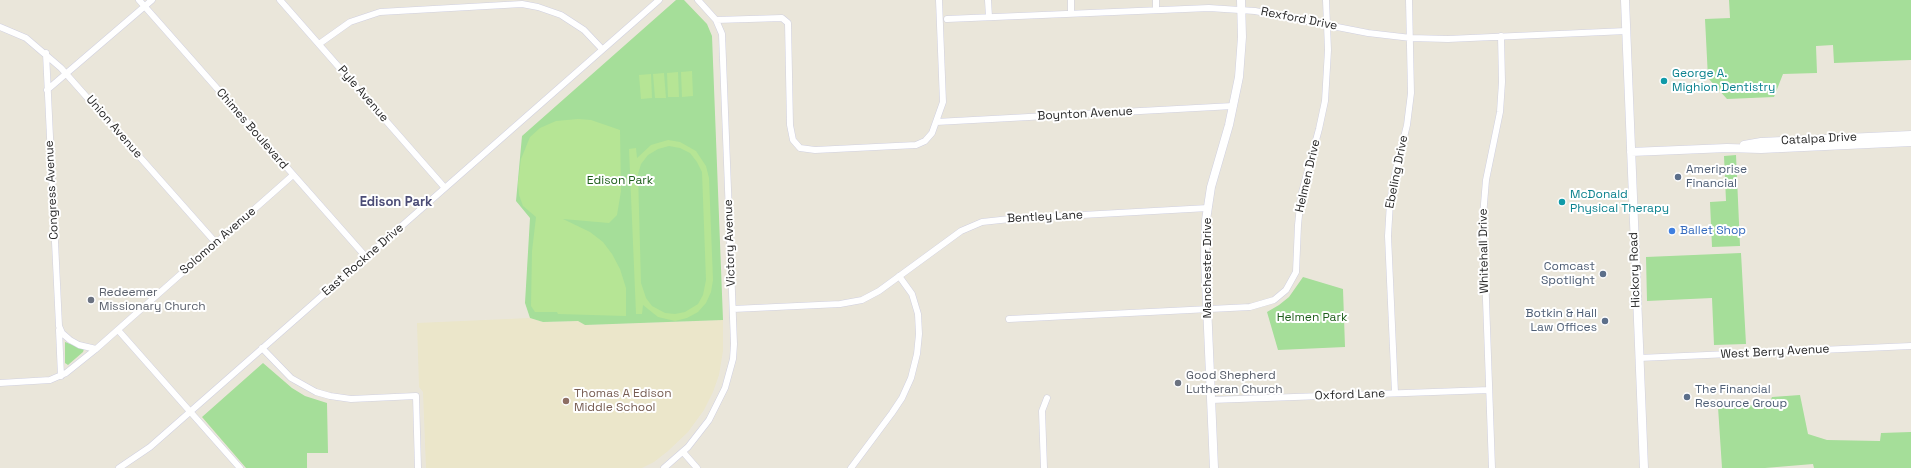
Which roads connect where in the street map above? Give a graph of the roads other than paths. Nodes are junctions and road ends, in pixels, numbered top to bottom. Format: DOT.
graph roads {
  1 [pos="139,0"];
  2 [pos="152,0"];
  3 [pos="280,0"];
  4 [pos="659,0"];
  5 [pos="698,0"];
  6 [pos="939,0"];
  7 [pos="988,0"];
  8 [pos="1071,0"];
  9 [pos="1156,0"];
  10 [pos="1241,0"];
  11 [pos="1326,0"];
  12 [pos="1409,0"];
  13 [pos="1625,0"];
  14 [pos="144,7"];
  15 [pos="1156,9"];
  16 [pos="1241,9"];
  17 [pos="1072,13"];
  18 [pos="989,17"];
  19 [pos="947,19"];
  20 [pos="716,20"];
  21 [pos="1327,24"];
  22 [pos="0,26"];
  23 [pos="1626,31"];
  24 [pos="1501,36"];
  25 [pos="1411,38"];
  26 [pos="319,44"];
  27 [pos="602,49"];
  28 [pos="46,53"];
  29 [pos="67,74"];
  30 [pos="48,90"];
  31 [pos="1233,106"];
  32 [pos="936,122"];
  33 [pos="1911,135"];
  34 [pos="1911,142"];
  35 [pos="1727,148"];
  36 [pos="1631,152"];
  37 [pos="293,175"];
  38 [pos="446,188"];
  39 [pos="1208,208"];
  40 [pos="216,243"];
  41 [pos="366,257"];
  42 [pos="899,276"];
  43 [pos="733,309"];
  44 [pos="1207,309"];
  45 [pos="1009,319"];
  46 [pos="59,326"];
  47 [pos="118,330"];
  48 [pos="1911,346"];
  49 [pos="262,348"];
  50 [pos="96,349"];
  51 [pos="1639,358"];
  52 [pos="61,376"];
  53 [pos="0,383"];
  54 [pos="1489,390"];
  55 [pos="1395,393"];
  56 [pos="1047,398"];
  57 [pos="1211,400"];
  58 [pos="190,412"];
  59 [pos="683,452"];
  60 [pos="119,468"];
  61 [pos="240,468"];
  62 [pos="418,468"];
  63 [pos="664,468"];
  64 [pos="697,468"];
  65 [pos="851,468"];
  66 [pos="1044,468"];
  67 [pos="1214,468"];
  68 [pos="1492,468"];
  69 [pos="1644,468"];
  1 -- 14 [label="street, Chimes Boulevard"];
  2 -- 14 [label="street"];
  3 -- 26 [label="street, Pyle Avenue"];
  4 -- 27 [label="street, East Rockne Drive"];
  5 -- 20 [label="street"];
  6 -- 32 [label="street"];
  7 -- 18 [label="street"];
  8 -- 17 [label="street"];
  9 -- 15 [label="street"];
  10 -- 16 [label="street, Manchester Drive"];
  11 -- 21 [label="street, Helmen Drive"];
  12 -- 25 [label="street, Ebeling Drive"];
  13 -- 23 [label="street, Hickory Road"];
  14 -- 29 [label="street"];
  14 -- 37 [label="street, Chimes Boulevard"];
  15 -- 16 [label="street, Rexford Drive"];
  15 -- 17 [label="street, Rexford Drive"];
  16 -- 21 [label="street, Rexford Drive"];
  16 -- 31 [label="street, Manchester Drive"];
  17 -- 18 [label="street, Rexford Drive"];
  18 -- 19 [label="street, Rexford Drive"];
  20 -- 32 [label="street"];
  20 -- 43 [label="street, Victory Avenue"];
  21 -- 25 [label="street, Rexford Drive"];
  21 -- 44 [label="street, Helmen Drive"];
  22 -- 28 [label="street, Union Avenue"];
  23 -- 24 [label="street, Rexford Drive"];
  23 -- 36 [label="street, Hickory Road"];
  24 -- 25 [label="street, Rexford Drive"];
  24 -- 54 [label="street, Whitehall Drive"];
  25 -- 55 [label="street, Ebeling Drive"];
  26 -- 27 [label="street"];
  26 -- 38 [label="street, Pyle Avenue"];
  27 -- 38 [label="street, East Rockne Drive"];
  28 -- 29 [label="street, Union Avenue"];
  28 -- 30 [label="street, Congress Avenue"];
  29 -- 30 [label="street"];
  29 -- 40 [label="street, Union Avenue"];
  30 -- 46 [label="street, Congress Avenue"];
  31 -- 32 [label="street, Boynton Avenue"];
  31 -- 39 [label="street, Manchester Drive"];
  33 -- 35 [label="street, Catalpa Drive"];
  34 -- 35 [label="street, Catalpa Drive"];
  35 -- 36 [label="street, Catalpa Drive"];
  36 -- 51 [label="street, Hickory Road"];
  37 -- 40 [label="street, Solomon Avenue"];
  37 -- 41 [label="street, Chimes Boulevard"];
  38 -- 41 [label="street, East Rockne Drive"];
  39 -- 42 [label="street, Bentley Lane"];
  39 -- 44 [label="street, Manchester Drive"];
  40 -- 47 [label="street, Solomon Avenue"];
  41 -- 49 [label="street, East Rockne Drive"];
  42 -- 43 [label="street, Bentley Lane"];
  42 -- 65 [label="street"];
  43 -- 59 [label="street, Victory Avenue"];
  44 -- 45 [label="street, Helmen Drive"];
  44 -- 57 [label="street, Manchester Drive"];
  46 -- 50 [label="street"];
  46 -- 52 [label="street, Congress Avenue"];
  47 -- 50 [label="street, Solomon Avenue"];
  47 -- 58 [label="street"];
  48 -- 51 [label="street, West Berry Avenue"];
  49 -- 58 [label="street, East Rockne Drive"];
  49 -- 62 [label="street"];
  50 -- 52 [label="street, Solomon Avenue"];
  51 -- 69 [label="street, Hickory Road"];
  52 -- 53 [label="street, Solomon Avenue"];
  54 -- 55 [label="street, Oxford Lane"];
  54 -- 68 [label="street, Whitehall Drive"];
  55 -- 57 [label="street, Oxford Lane"];
  56 -- 66 [label="street"];
  57 -- 67 [label="street, Manchester Drive"];
  58 -- 60 [label="street, East Rockne Drive"];
  58 -- 61 [label="street"];
  59 -- 63 [label="street, Victory Avenue"];
  59 -- 64 [label="street"];
}
